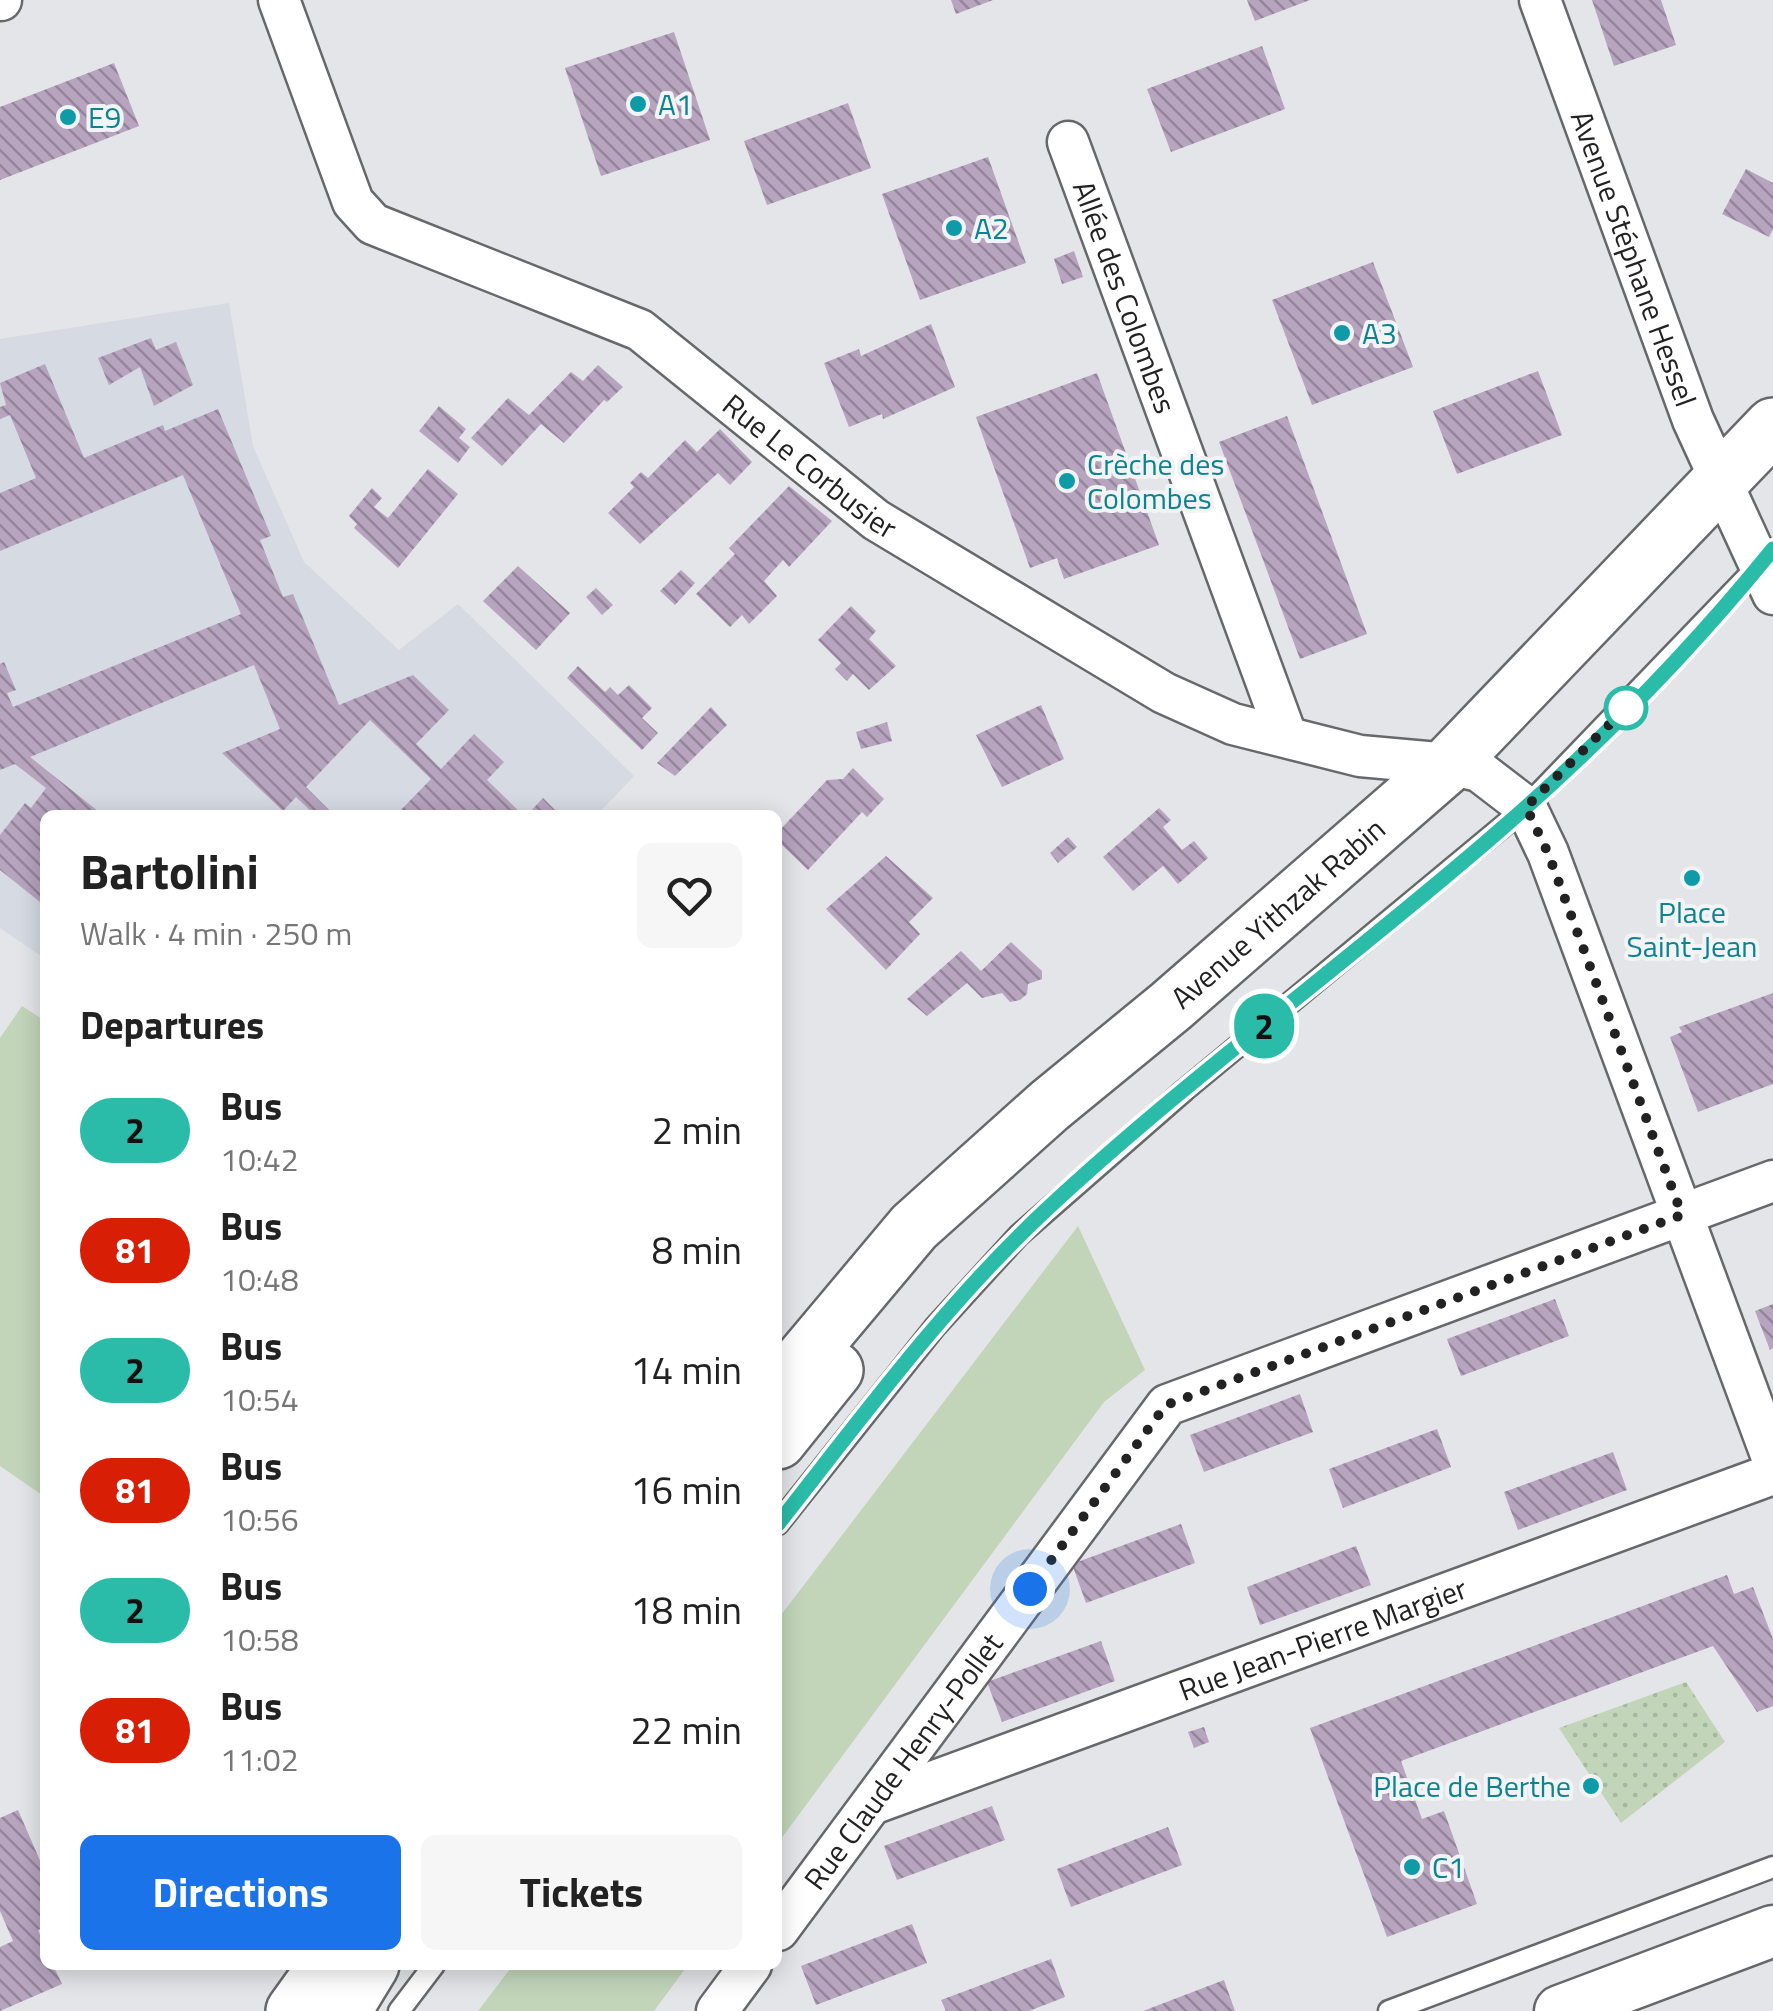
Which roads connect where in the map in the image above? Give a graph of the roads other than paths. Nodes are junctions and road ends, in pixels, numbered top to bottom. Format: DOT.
graph roads {
  1 [pos="279,0"];
  2 [pos="1540,0"];
  3 [pos="1068,142"];
  4 [pos="1773,426"];
  5 [pos="1756,531"];
  6 [pos="1286,736"];
  7 [pos="1464,768"];
  8 [pos="1526,807"];
  9 [pos="1773,1182"];
  10 [pos="1682,1215"];
  11 [pos="782,1384"];
  12 [pos="782,1436"];
  13 [pos="1773,1460"];
  14 [pos="1773,1474"];
  15 [pos="782,1519"];
  16 [pos="872,1804"];
  17 [pos="1773,1867"];
  18 [pos="782,1925"];
  19 [pos="1773,1930"];
  20 [pos="363,1970"];
  21 [pos="430,1970"];
  22 [pos="747,1970"];
  23 [pos="315,1998"];
  24 [pos="399,2011"];
  25 [pos="717,2011"];
  26 [pos="1389,2011"];
  27 [pos="1560,2011"];
  1 -- 6 [label="street, Rue Le Corbusier"];
  2 -- 5 [label="street, Avenue Stéphane Hessel"];
  3 -- 6 [label="street, Allée des Colombes"];
  4 -- 5 [label="main road, Avenue Yithzak Rabin"];
  5 -- 7 [label="main road, Avenue Yithzak Rabin"];
  5 -- 8 [label="lane, Avenue Yithzak Rabin"];
  6 -- 7 [label="street, Rue Le Corbusier"];
  7 -- 8 [label="street"];
  7 -- 11 [label="main road, Avenue Yithzak Rabin"];
  7 -- 12 [label="main road, Avenue Yithzak Rabin"];
  8 -- 10 [label="street"];
  8 -- 15 [label="lane, Avenue Yithzak Rabin"];
  9 -- 10 [label="street, Rue Claude Henry-Pollet"];
  10 -- 13 [label="street"];
  10 -- 16 [label="street, Rue Claude Henry-Pollet"];
  14 -- 16 [label="street, Rue Jean-Pierre Margier"];
  16 -- 18 [label="street, Rue Claude Henry-Pollet"];
  17 -- 26 [label="lane"];
  19 -- 27 [label="street"];
  20 -- 23 [label="main road"];
  21 -- 24 [label="lane"];
  22 -- 25 [label="street"];
}
